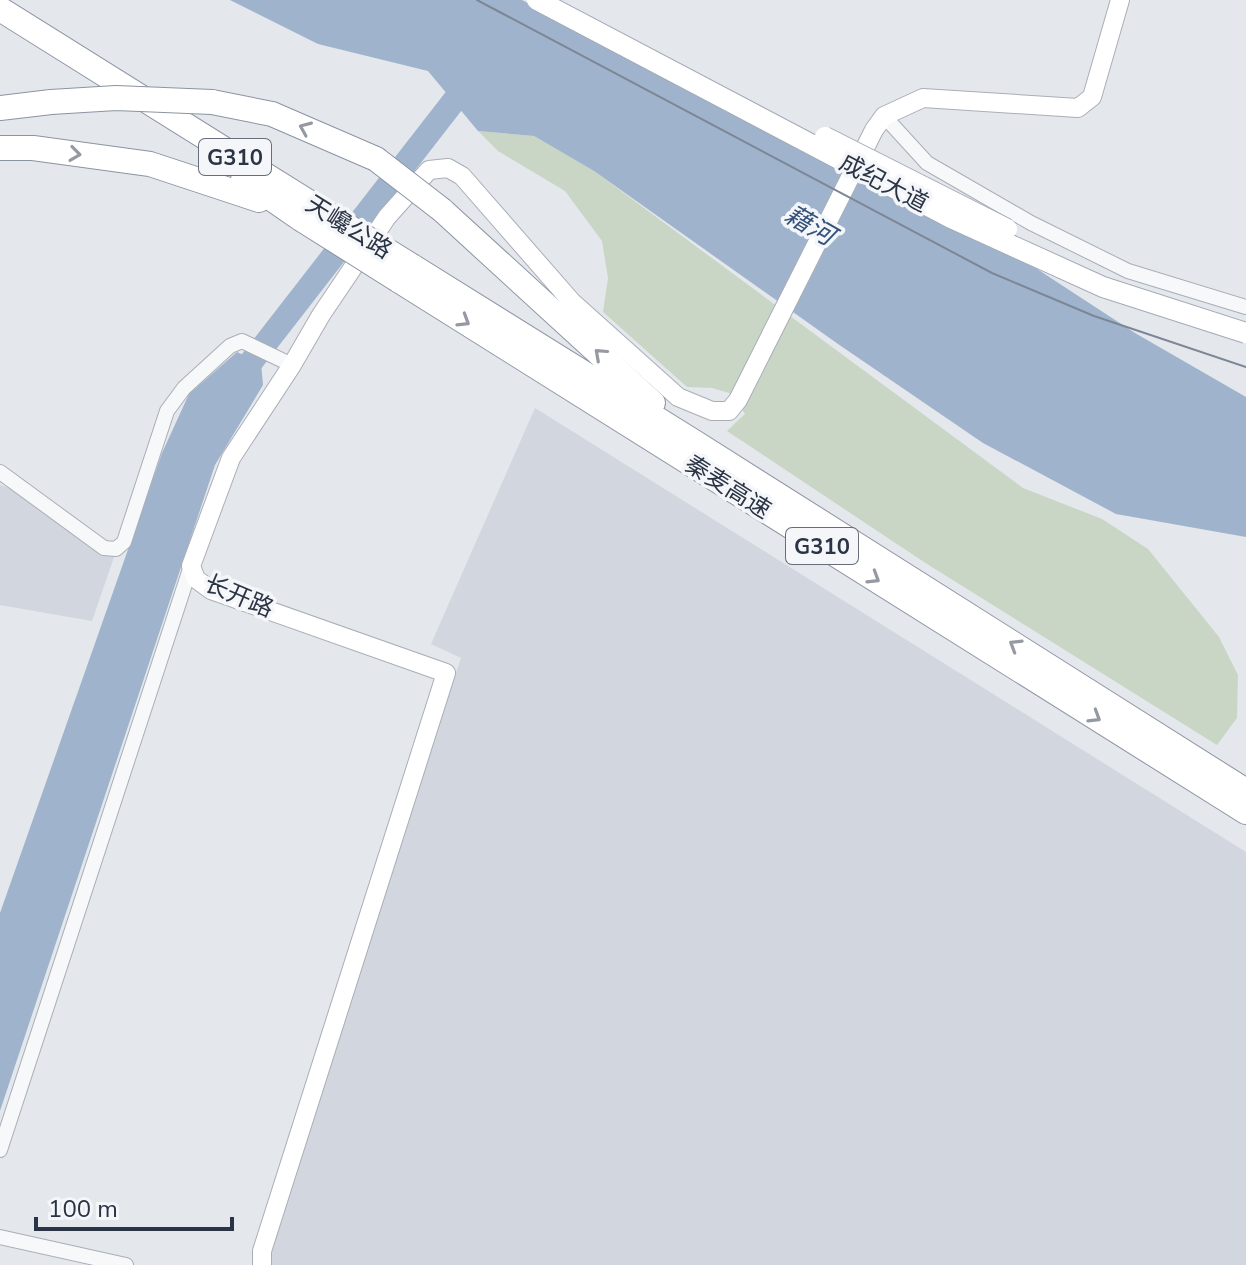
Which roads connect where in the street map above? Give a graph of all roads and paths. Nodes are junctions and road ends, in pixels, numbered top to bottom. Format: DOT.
graph roads {
  1 [pos="537,0"];
  2 [pos="563,0"];
  3 [pos="1120,0"];
  4 [pos="0,9"];
  5 [pos="0,20"];
  6 [pos="0,108"];
  7 [pos="879,123"];
  8 [pos="0,148"];
  9 [pos="296,216"];
  10 [pos="1246,307"];
  11 [pos="1246,320"];
  12 [pos="1246,333"];
  13 [pos="292,365"];
  14 [pos="699,445"];
  15 [pos="0,472"];
  16 [pos="191,566"];
  17 [pos="1246,791"];
  18 [pos="1246,812"];
  19 [pos="0,1150"];
  20 [pos="0,1237"];
  21 [pos="126,1265"];
  22 [pos="262,1265"];
  1 -- 12 [label="main road, 成纪大道, bridge"];
  2 -- 11 [label="main road, 成纪大道, bridge"];
  3 -- 7 [label="street"];
  4 -- 14 [label="highway, 天巉公路 / G310, bridge"];
  5 -- 9 [label="highway, 天巉公路 / G310, bridge"];
  14 -- 6 [label="highway, one-way, bridge"];
  7 -- 10 [label="street"];
  7 -- 13 [label="street, 长开路, bridge"];
  8 -- 9 [label="highway, one-way"];
  9 -- 18 [label="highway, 秦麦高速 / G310, one-way, bridge"];
  13 -- 15 [label="street"];
  13 -- 16 [label="street, 长开路"];
  17 -- 14 [label="highway, 秦麦高速 / G310, one-way"];
  16 -- 19 [label="street"];
  16 -- 22 [label="street, 长开路"];
  20 -- 21 [label="street"];
}
